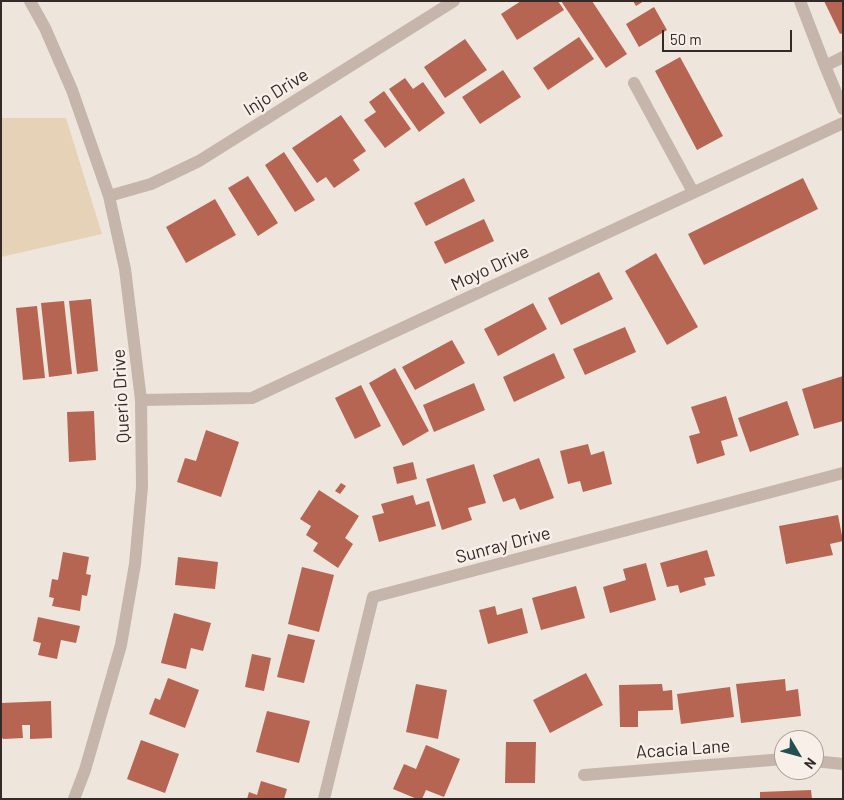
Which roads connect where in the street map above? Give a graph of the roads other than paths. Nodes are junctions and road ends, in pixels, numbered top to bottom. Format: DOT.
graph roads {
  1 [pos="30,1"];
  2 [pos="454,1"];
  3 [pos="800,1"];
  4 [pos="843,57"];
  5 [pos="825,66"];
  6 [pos="634,84"];
  7 [pos="843,109"];
  8 [pos="843,123"];
  9 [pos="693,192"];
  10 [pos="109,196"];
  11 [pos="141,400"];
  12 [pos="843,473"];
  13 [pos="774,760"];
  14 [pos="824,762"];
  15 [pos="843,764"];
  16 [pos="584,775"];
  17 [pos="74,799"];
  18 [pos="324,799"];
  1 -- 10 [label="street, Querio Drive"];
  2 -- 10 [label="street, Injo Drive"];
  3 -- 5 [label="street"];
  4 -- 5 [label="street"];
  5 -- 7 [label="street"];
  6 -- 9 [label="street"];
  8 -- 9 [label="street, Moyo Drive"];
  9 -- 11 [label="street, Moyo Drive"];
  10 -- 11 [label="street, Querio Drive"];
  11 -- 17 [label="street, Querio Drive"];
  12 -- 18 [label="street, Sunray Drive"];
  13 -- 16 [label="street, Acacia Lane"];
  14 -- 15 [label="street"];
}
